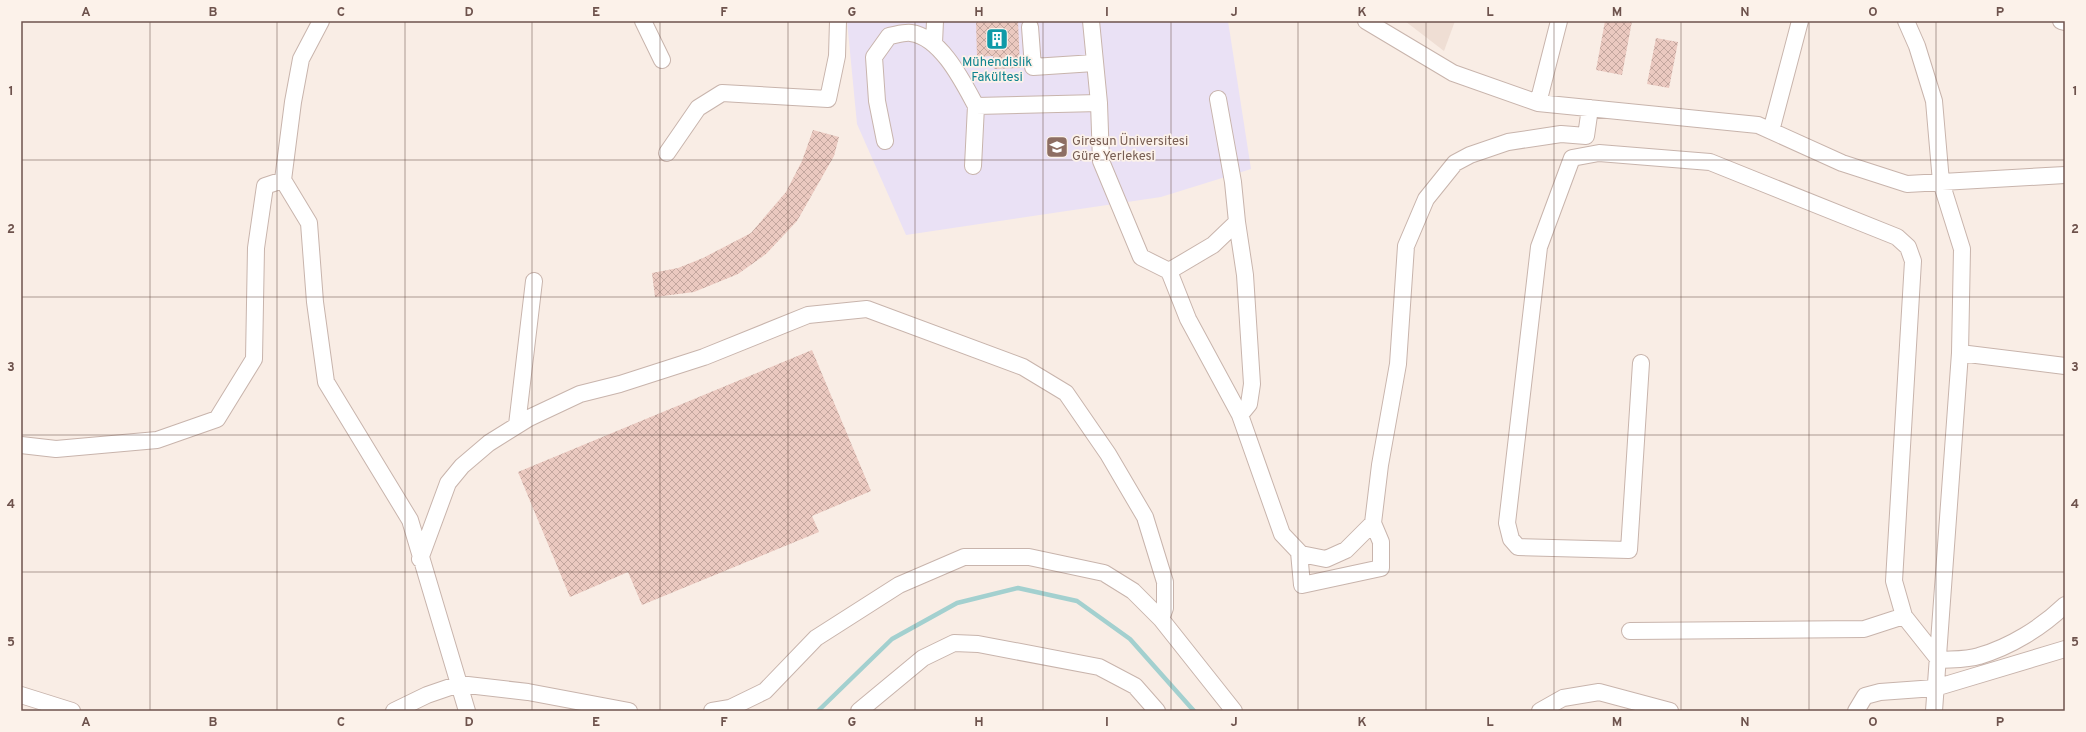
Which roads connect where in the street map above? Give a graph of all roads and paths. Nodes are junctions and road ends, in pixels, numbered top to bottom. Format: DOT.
graph roads {
  1 [pos="321,21"];
  2 [pos="644,21"];
  3 [pos="838,21"];
  4 [pos="935,21"];
  5 [pos="1091,21"];
  6 [pos="1366,21"];
  7 [pos="1559,21"];
  8 [pos="1800,21"];
  9 [pos="1906,21"];
  10 [pos="2061,21"];
  11 [pos="2065,22"];
  12 [pos="1030,26"];
  13 [pos="934,43"];
  14 [pos="662,60"];
  15 [pos="1094,63"];
  16 [pos="1218,99"];
  17 [pos="1099,103"];
  18 [pos="1538,103"];
  19 [pos="976,106"];
  20 [pos="1590,108"];
  21 [pos="1770,131"];
  22 [pos="885,141"];
  23 [pos="667,153"];
  24 [pos="973,166"];
  25 [pos="2065,175"];
  26 [pos="283,180"];
  27 [pos="1941,182"];
  28 [pos="1237,222"];
  29 [pos="1169,272"];
  30 [pos="534,281"];
  31 [pos="1960,353"];
  32 [pos="1641,363"];
  33 [pos="2065,366"];
  34 [pos="1240,415"];
  35 [pos="517,425"];
  36 [pos="21,445"];
  37 [pos="1374,523"];
  38 [pos="1299,552"];
  39 [pos="420,559"];
  40 [pos="2065,605"];
  41 [pos="1904,616"];
  42 [pos="1161,619"];
  43 [pos="1630,631"];
  44 [pos="2065,649"];
  45 [pos="1939,660"];
  46 [pos="459,684"];
  47 [pos="1935,688"];
  48 [pos="21,695"];
  49 [pos="466,707"];
  50 [pos="72,711"];
  51 [pos="394,711"];
  52 [pos="629,711"];
  53 [pos="712,711"];
  54 [pos="859,711"];
  55 [pos="1157,711"];
  56 [pos="1234,711"];
  57 [pos="1540,711"];
  58 [pos="1670,711"];
  59 [pos="1856,711"];
  60 [pos="1934,711"];
  1 -- 26 [label="street"];
  2 -- 14 [label="street"];
  3 -- 23 [label="street"];
  4 -- 13 [label="street"];
  5 -- 15 [label="street"];
  6 -- 18 [label="street"];
  7 -- 18 [label="street"];
  8 -- 21 [label="street"];
  9 -- 27 [label="street"];
  10 -- 11 [label="street"];
  12 -- 15 [label="street"];
  13 -- 19 [label="street"];
  13 -- 22 [label="street"];
  15 -- 17 [label="street"];
  16 -- 28 [label="street"];
  17 -- 19 [label="street"];
  17 -- 29 [label="street"];
  18 -- 20 [label="street"];
  19 -- 24 [label="street"];
  20 -- 21 [label="street"];
  20 -- 37 [label="street"];
  21 -- 27 [label="street"];
  25 -- 27 [label="street"];
  26 -- 36 [label="street"];
  26 -- 39 [label="street"];
  27 -- 31 [label="street"];
  28 -- 29 [label="street"];
  28 -- 34 [label="street"];
  29 -- 34 [label="street"];
  30 -- 35 [label="street"];
  31 -- 33 [label="street"];
  31 -- 45 [label="street"];
  32 -- 41 [label="street"];
  34 -- 38 [label="street"];
  35 -- 39 [label="street"];
  35 -- 42 [label="street"];
  37 -- 38 [label="street"];
  37 -- 38 [label="street"];
  39 -- 46 [label="street"];
  40 -- 45 [label="street"];
  41 -- 43 [label="street"];
  41 -- 45 [label="street"];
  42 -- 53 [label="street"];
  42 -- 56 [label="street"];
  44 -- 47 [label="street"];
  45 -- 47 [label="street"];
  46 -- 49 [label="street"];
  46 -- 51 [label="street"];
  46 -- 52 [label="street"];
  47 -- 59 [label="street"];
  47 -- 60 [label="street"];
  48 -- 50 [label="street"];
  54 -- 55 [label="street"];
  57 -- 58 [label="street"];
}
